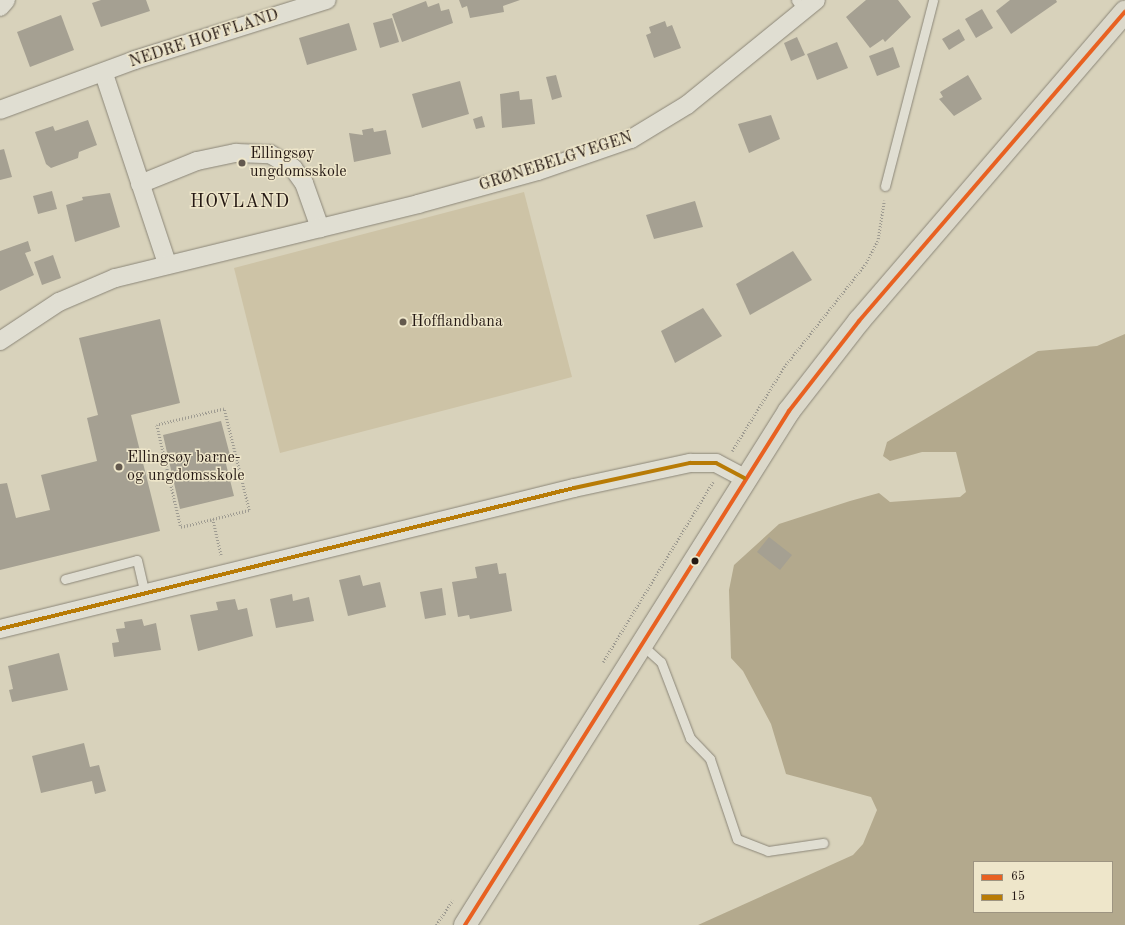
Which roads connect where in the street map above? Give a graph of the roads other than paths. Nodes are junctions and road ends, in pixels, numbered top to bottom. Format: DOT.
graph roads {
  1 [pos="6,0"];
  2 [pos="327,0"];
  3 [pos="933,0"];
  4 [pos="805,3"];
  5 [pos="0,7"];
  6 [pos="1125,12"];
  7 [pos="104,74"];
  8 [pos="0,110"];
  9 [pos="140,184"];
  10 [pos="885,186"];
  11 [pos="320,228"];
  12 [pos="167,263"];
  13 [pos="0,342"];
  14 [pos="744,478"];
  15 [pos="65,579"];
  16 [pos="146,594"];
  17 [pos="0,629"];
  18 [pos="642,645"];
  19 [pos="823,843"];
  20 [pos="465,925"];
  1 -- 5 [label="street"];
  2 -- 7 [label="street, NEDRE HOFFLAND"];
  3 -- 10 [label="lane"];
  4 -- 11 [label="street, GRØNEBELGVEGEN"];
  6 -- 14 [label="main road"];
  7 -- 8 [label="street, NEDRE HOFFLAND"];
  7 -- 9 [label="street"];
  9 -- 11 [label="street"];
  9 -- 12 [label="street"];
  11 -- 12 [label="street, GRØNEBELGVEGEN"];
  12 -- 13 [label="street, GRØNEBELGVEGEN"];
  14 -- 16 [label="street"];
  14 -- 18 [label="main road"];
  15 -- 16 [label="lane"];
  16 -- 17 [label="street"];
  18 -- 19 [label="lane"];
  18 -- 20 [label="main road"];
}
